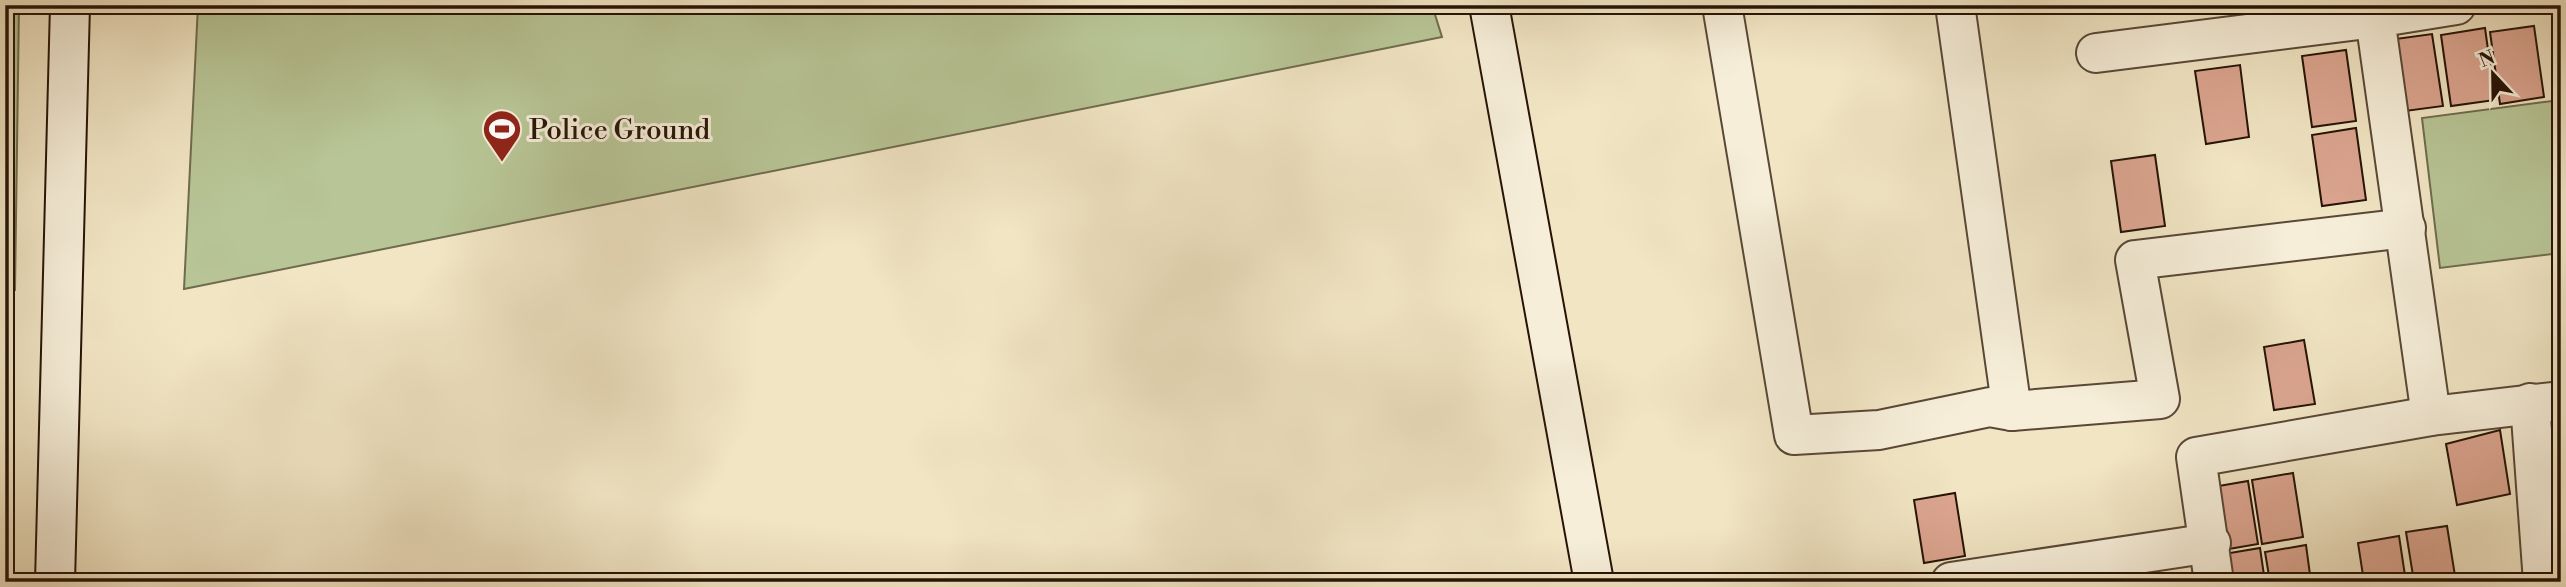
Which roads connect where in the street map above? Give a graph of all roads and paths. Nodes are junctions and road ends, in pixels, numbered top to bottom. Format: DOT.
graph roads {
  1 [pos="70,5"];
  2 [pos="1489,5"];
  3 [pos="1722,5"];
  4 [pos="1955,5"];
  5 [pos="2456,5"];
  6 [pos="2375,18"];
  7 [pos="2096,53"];
  8 [pos="2406,228"];
  9 [pos="2545,402"];
  10 [pos="2012,411"];
  11 [pos="2431,416"];
  12 [pos="2211,543"];
  13 [pos="55,582"];
  14 [pos="1594,582"];
  15 [pos="1951,582"];
  16 [pos="2214,582"];
  17 [pos="2543,582"];
  1 -- 13 [label="street"];
  2 -- 14 [label="street"];
  3 -- 10 [label="street"];
  4 -- 10 [label="street"];
  5 -- 6 [label="street"];
  6 -- 7 [label="street"];
  6 -- 8 [label="street"];
  8 -- 10 [label="street"];
  8 -- 11 [label="street"];
  9 -- 11 [label="street"];
  9 -- 17 [label="street"];
  11 -- 12 [label="street"];
  12 -- 15 [label="street"];
  12 -- 16 [label="street"];
}
